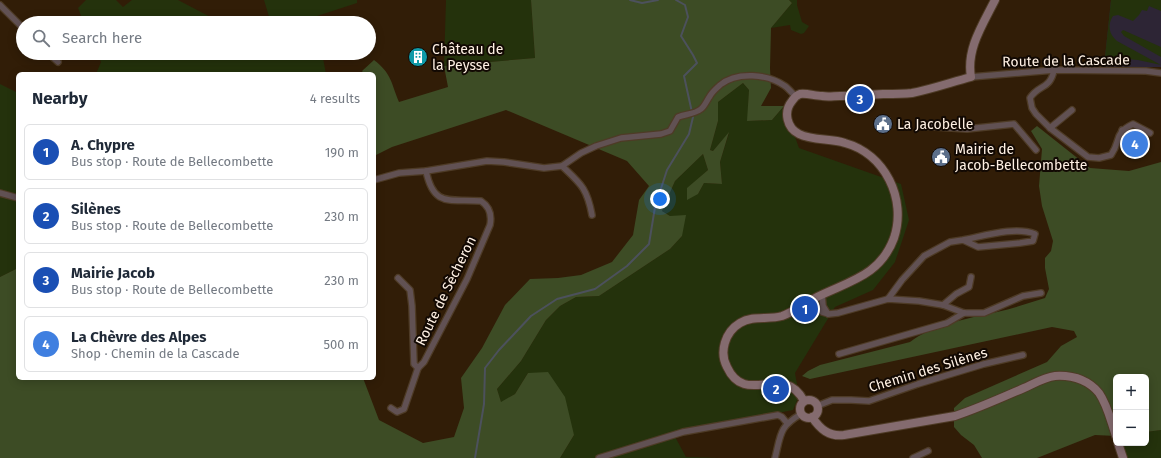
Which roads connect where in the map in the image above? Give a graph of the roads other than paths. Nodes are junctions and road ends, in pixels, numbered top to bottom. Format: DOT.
graph roads {
  1 [pos="995,0"];
  2 [pos="0,5"];
  3 [pos="16,21"];
  4 [pos="1054,70"];
  5 [pos="1161,74"];
  6 [pos="971,77"];
  7 [pos="796,97"];
  8 [pos="1072,110"];
  9 [pos="921,126"];
  10 [pos="1050,128"];
  11 [pos="1122,130"];
  12 [pos="1150,133"];
  13 [pos="1143,141"];
  14 [pos="1036,150"];
  15 [pos="562,166"];
  16 [pos="426,171"];
  17 [pos="376,179"];
  18 [pos="0,193"];
  19 [pos="16,197"];
  20 [pos="592,214"];
  21 [pos="963,240"];
  22 [pos="971,277"];
  23 [pos="398,278"];
  24 [pos="1041,293"];
  25 [pos="822,294"];
  26 [pos="888,299"];
  27 [pos="809,301"];
  28 [pos="943,305"];
  29 [pos="964,313"];
  30 [pos="828,314"];
  31 [pos="839,354"];
  32 [pos="1023,355"];
  33 [pos="418,368"];
  34 [pos="804,401"];
  35 [pos="817,406"];
  36 [pos="391,408"];
  37 [pos="801,414"];
  38 [pos="812,417"];
  39 [pos="787,423"];
  40 [pos="1113,426"];
  41 [pos="1119,446"];
  42 [pos="928,451"];
  43 [pos="599,458"];
  44 [pos="775,458"];
  45 [pos="914,458"];
  46 [pos="1123,458"];
  1 -- 6 [label="street"];
  2 -- 3 [label="street"];
  4 -- 5 [label="street, Route de la Cascade"];
  4 -- 6 [label="street, Route de la Cascade"];
  4 -- 10 [label="street"];
  6 -- 7 [label="street"];
  7 -- 15 [label="street"];
  7 -- 25 [label="street"];
  8 -- 10 [label="street"];
  9 -- 14 [label="street"];
  10 -- 11 [label="street"];
  11 -- 12 [label="street"];
  11 -- 13 [label="street"];
  15 -- 16 [label="street"];
  15 -- 20 [label="street"];
  16 -- 17 [label="street"];
  16 -- 33 [label="street, Route de Sècheron"];
  18 -- 19 [label="street"];
  21 -- 21 [label="street"];
  21 -- 26 [label="street"];
  22 -- 28 [label="street"];
  23 -- 33 [label="street, Route de Sècheron"];
  24 -- 29 [label="street"];
  25 -- 27 [label="street"];
  25 -- 30 [label="street"];
  26 -- 28 [label="street"];
  26 -- 30 [label="street"];
  27 -- 30 [label="street"];
  27 -- 34 [label="street"];
  28 -- 29 [label="street"];
  29 -- 31 [label="street"];
  32 -- 35 [label="street, Chemin des Silènes"];
  33 -- 36 [label="street"];
  34 -- 35 [label="street"];
  34 -- 37 [label="street"];
  35 -- 38 [label="street"];
  37 -- 38 [label="street"];
  37 -- 39 [label="street"];
  38 -- 40 [label="street"];
  39 -- 43 [label="street"];
  39 -- 44 [label="street"];
  41 -- 46 [label="street"];
  42 -- 45 [label="street"];
}
